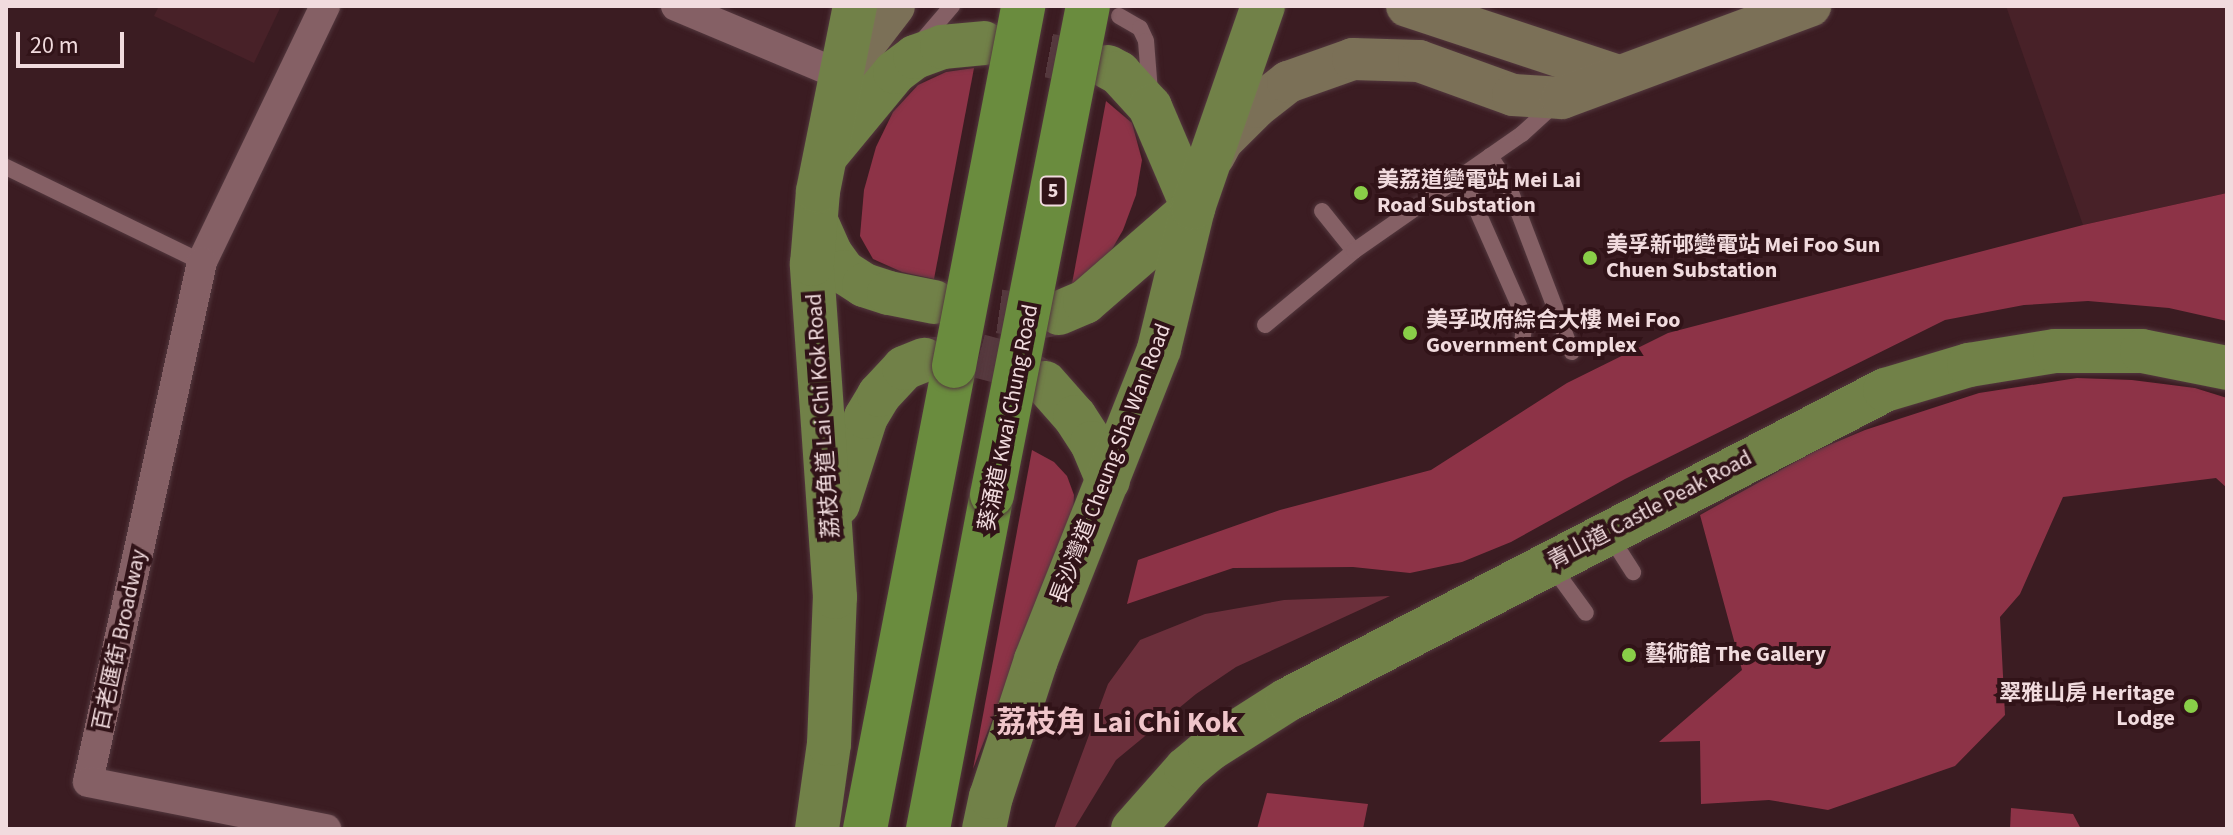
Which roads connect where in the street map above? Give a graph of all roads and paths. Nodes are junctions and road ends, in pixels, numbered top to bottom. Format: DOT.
graph roads {
  1 [pos="325,6"];
  2 [pos="676,6"];
  3 [pos="855,6"];
  4 [pos="894,6"];
  5 [pos="952,6"];
  6 [pos="1023,6"];
  7 [pos="1263,6"];
  8 [pos="1407,6"];
  9 [pos="1793,9"];
  10 [pos="1104,11"];
  11 [pos="984,43"];
  12 [pos="1108,67"];
  13 [pos="1608,71"];
  14 [pos="895,72"];
  15 [pos="841,75"];
  16 [pos="1562,98"];
  17 [pos="1150,107"];
  18 [pos="1490,156"];
  19 [pos="824,158"];
  20 [pos="6,167"];
  21 [pos="1461,174"];
  22 [pos="1198,192"];
  23 [pos="1322,211"];
  24 [pos="815,219"];
  25 [pos="1354,251"];
  26 [pos="202,262"];
  27 [pos="934,302"];
  28 [pos="1059,313"];
  29 [pos="1265,325"];
  30 [pos="1522,344"];
  31 [pos="1572,352"];
  32 [pos="924,360"];
  33 [pos="2227,368"];
  34 [pos="1045,383"];
  35 [pos="1108,481"];
  36 [pos="832,525"];
  37 [pos="1607,532"];
  38 [pos="1550,563"];
  39 [pos="1633,572"];
  40 [pos="1586,613"];
  41 [pos="326,829"];
  42 [pos="817,829"];
  43 [pos="865,829"];
  44 [pos="928,829"];
  45 [pos="984,829"];
  46 [pos="1133,829"];
  1 -- 26 [label="street, 百老匯街 Broadway"];
  2 -- 15 [label="street"];
  3 -- 15 [label="main road, 荔枝角道 Lai Chi Kok Road"];
  4 -- 15 [label="main road"];
  5 -- 14 [label="lane"];
  6 -- 43 [label="highway, bridge"];
  7 -- 22 [label="main road, 長沙灣道 Cheung Sha Wan Road"];
  8 -- 13 [label="main road"];
  9 -- 13 [label="main road"];
  10 -- 17 [label="lane"];
  10 -- 44 [label="highway, 葵涌道 Kwai Chung Road / 5, bridge"];
  11 -- 14 [label="main road"];
  12 -- 17 [label="main road"];
  13 -- 16 [label="main road"];
  14 -- 19 [label="main road"];
  15 -- 19 [label="main road, 荔枝角道 Lai Chi Kok Road"];
  16 -- 18 [label="lane"];
  16 -- 22 [label="main road"];
  17 -- 22 [label="main road"];
  18 -- 21 [label="lane"];
  18 -- 31 [label="lane"];
  19 -- 24 [label="main road, 荔枝角道 Lai Chi Kok Road"];
  20 -- 26 [label="lane"];
  21 -- 25 [label="lane"];
  21 -- 30 [label="lane"];
  22 -- 28 [label="main road"];
  22 -- 35 [label="main road, 長沙灣道 Cheung Sha Wan Road"];
  23 -- 25 [label="lane"];
  24 -- 27 [label="main road"];
  24 -- 36 [label="main road, 荔枝角道 Lai Chi Kok Road"];
  25 -- 29 [label="lane"];
  26 -- 41 [label="street, 百老匯街 Broadway"];
  32 -- 36 [label="main road"];
  33 -- 37 [label="main road, 青山道 Castle Peak Road"];
  34 -- 35 [label="main road"];
  35 -- 45 [label="main road, 長沙灣道 Cheung Sha Wan Road"];
  36 -- 42 [label="main road, 荔枝角道 Lai Chi Kok Road"];
  37 -- 38 [label="main road, 青山道 Castle Peak Road"];
  37 -- 39 [label="lane"];
  38 -- 40 [label="lane"];
  38 -- 46 [label="main road, 青山道 Castle Peak Road"];
}
